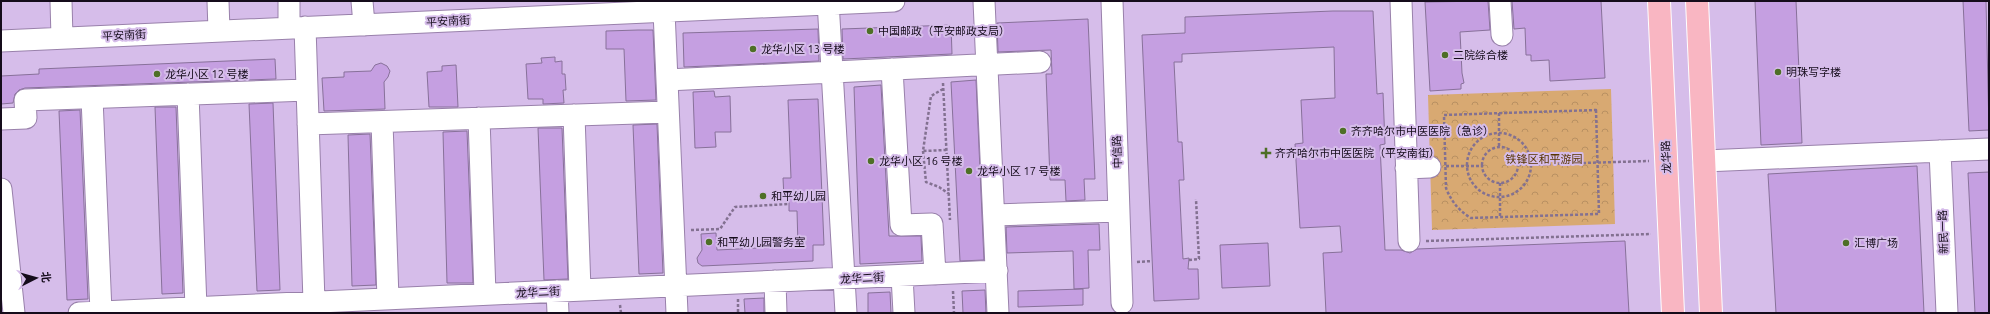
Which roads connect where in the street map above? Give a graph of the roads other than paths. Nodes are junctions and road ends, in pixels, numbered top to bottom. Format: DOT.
graph roads {
  1 [pos="60,1"];
  2 [pos="218,1"];
  3 [pos="289,1"];
  4 [pos="362,1"];
  5 [pos="894,1"];
  6 [pos="984,1"];
  7 [pos="1112,1"];
  8 [pos="1400,1"];
  9 [pos="1500,1"];
  10 [pos="1659,1"];
  11 [pos="1697,1"];
  12 [pos="782,4"];
  13 [pos="688,6"];
  14 [pos="516,9"];
  15 [pos="828,9"];
  16 [pos="664,11"];
  17 [pos="364,25"];
  18 [pos="297,28"];
  19 [pos="219,31"];
  20 [pos="1502,35"];
  21 [pos="62,38"];
  22 [pos="1,41"];
  23 [pos="1040,62"];
  24 [pos="987,64"];
  25 [pos="892,69"];
  26 [pos="832,72"];
  27 [pos="667,80"];
  28 [pos="307,90"];
  29 [pos="188,94"];
  30 [pos="92,98"];
  31 [pos="668,112"];
  32 [pos="574,115"];
  33 [pos="1,118"];
  34 [pos="479,118"];
  35 [pos="382,122"];
  36 [pos="308,124"];
  37 [pos="1989,149"];
  38 [pos="1940,151"];
  39 [pos="1704,161"];
  40 [pos="1438,167"];
  41 [pos="1406,168"];
  42 [pos="1,189"];
  43 [pos="1119,211"];
  44 [pos="994,215"];
  45 [pos="1409,241"];
  46 [pos="996,271"];
  47 [pos="944,274"];
  48 [pos="902,276"];
  49 [pos="844,278"];
  50 [pos="775,281"];
  51 [pos="675,286"];
  52 [pos="580,290"];
  53 [pos="557,291"];
  54 [pos="485,294"];
  55 [pos="388,299"];
  56 [pos="314,302"];
  57 [pos="1122,303"];
  58 [pos="447,305"];
  59 [pos="336,307"];
  60 [pos="196,308"];
  61 [pos="101,312"];
  62 [pos="14,313"];
  63 [pos="79,313"];
  64 [pos="558,313"];
  65 [pos="677,313"];
  66 [pos="776,313"];
  67 [pos="846,313"];
  68 [pos="904,313"];
  69 [pos="998,313"];
  70 [pos="1674,313"];
  71 [pos="1711,313"];
  72 [pos="1946,313"];
  1 -- 21 [label="street"];
  2 -- 19 [label="street"];
  3 -- 18 [label="street"];
  4 -- 17 [label="street"];
  5 -- 15 [label="street, 平安南街"];
  6 -- 24 [label="street"];
  7 -- 43 [label="street, 中信路"];
  8 -- 41 [label="street"];
  9 -- 20 [label="street"];
  10 -- 70 [label="main road, 龙华路"];
  11 -- 39 [label="main road"];
  12 -- 13 [label="street, 平安南街"];
  12 -- 15 [label="street, 平安南街"];
  13 -- 16 [label="street, 平安南街"];
  14 -- 16 [label="street, 平安南街"];
  14 -- 17 [label="street, 平安南街"];
  15 -- 26 [label="street"];
  16 -- 27 [label="street"];
  17 -- 18 [label="street, 平安南街"];
  18 -- 19 [label="street, 平安南街"];
  18 -- 28 [label="street"];
  19 -- 21 [label="street, 平安南街"];
  21 -- 22 [label="street, 平安南街"];
  23 -- 24 [label="street"];
  24 -- 25 [label="street"];
  24 -- 44 [label="street"];
  25 -- 26 [label="street"];
  25 -- 47 [label="street"];
  26 -- 27 [label="street"];
  26 -- 49 [label="street"];
  27 -- 31 [label="street"];
  28 -- 29 [label="street"];
  28 -- 36 [label="street"];
  29 -- 30 [label="street"];
  29 -- 60 [label="street"];
  30 -- 33 [label="street"];
  30 -- 61 [label="street"];
  31 -- 32 [label="street"];
  31 -- 51 [label="street"];
  32 -- 34 [label="street"];
  32 -- 52 [label="street"];
  34 -- 35 [label="street"];
  34 -- 54 [label="street"];
  35 -- 36 [label="street"];
  35 -- 55 [label="street"];
  36 -- 56 [label="street"];
  37 -- 38 [label="street"];
  38 -- 39 [label="street"];
  38 -- 72 [label="street, 新民一路"];
  39 -- 71 [label="main road"];
  40 -- 41 [label="street"];
  41 -- 45 [label="street"];
  42 -- 62 [label="street"];
  43 -- 44 [label="street"];
  43 -- 57 [label="street, 中信路"];
  44 -- 46 [label="street"];
  46 -- 47 [label="street, 龙华二街"];
  46 -- 69 [label="street"];
  47 -- 48 [label="street, 龙华二街"];
  48 -- 49 [label="street, 龙华二街"];
  48 -- 68 [label="street"];
  49 -- 50 [label="street, 龙华二街"];
  49 -- 67 [label="street"];
  50 -- 51 [label="street, 龙华二街"];
  50 -- 66 [label="street"];
  51 -- 52 [label="street, 龙华二街"];
  51 -- 65 [label="street"];
  52 -- 53 [label="street, 龙华二街"];
  53 -- 54 [label="street, 龙华二街"];
  53 -- 64 [label="street"];
  54 -- 58 [label="street, 龙华二街"];
  55 -- 58 [label="street, 龙华二街"];
  55 -- 59 [label="street, 龙华二街"];
  56 -- 59 [label="street, 龙华二街"];
  56 -- 60 [label="street, 龙华二街"];
  60 -- 61 [label="street, 龙华二街"];
  61 -- 63 [label="street, 龙华二街"];
}
